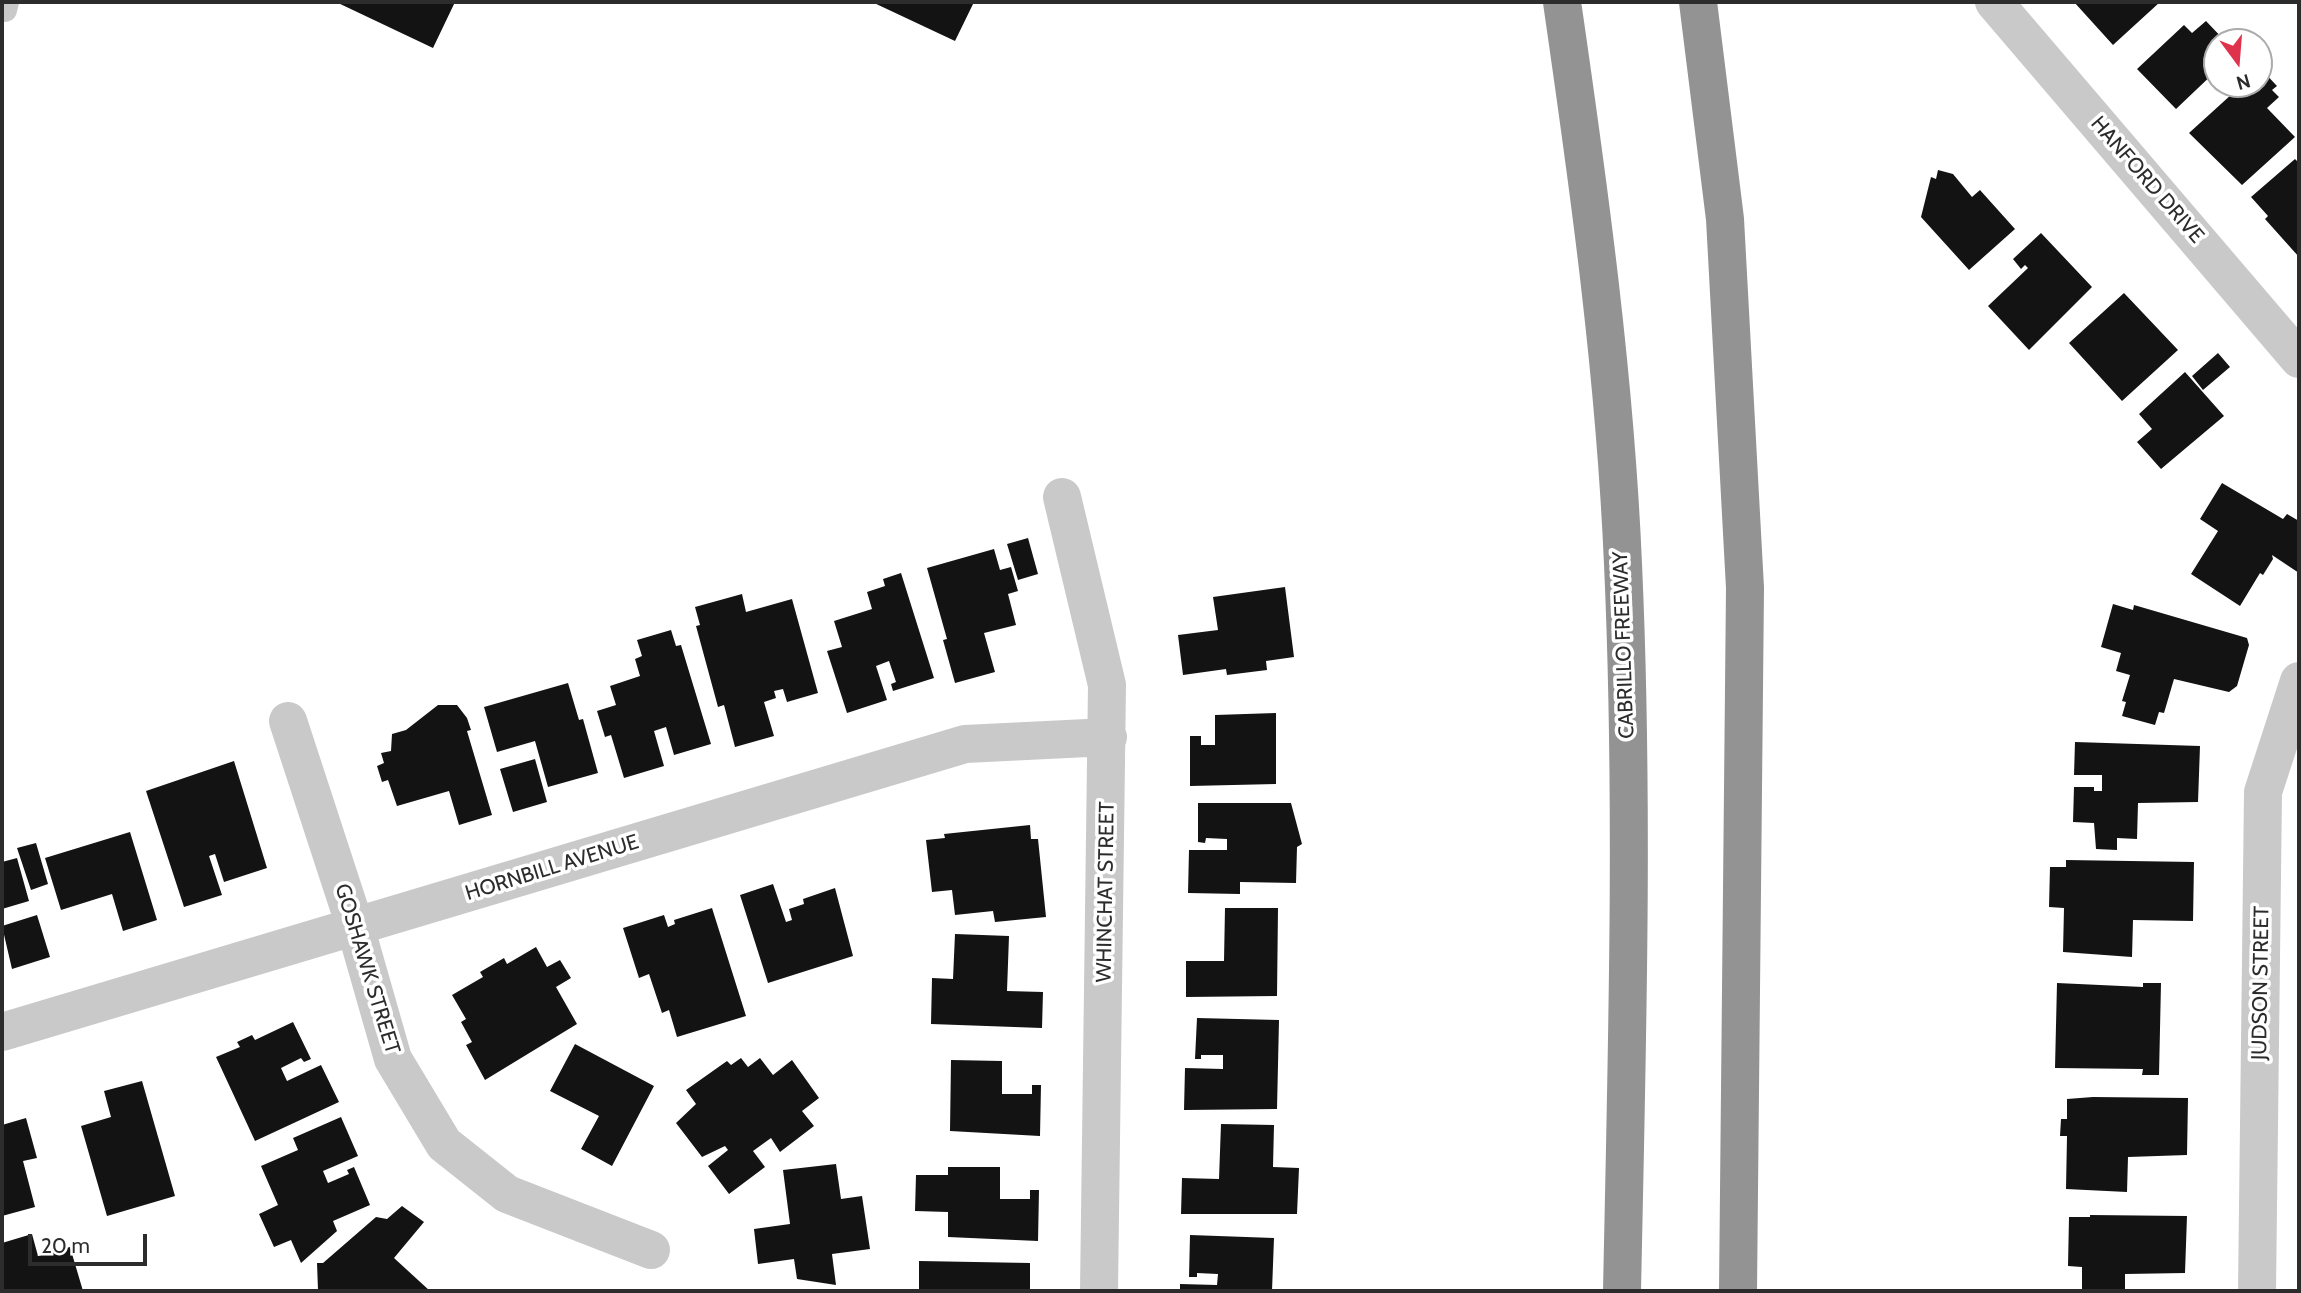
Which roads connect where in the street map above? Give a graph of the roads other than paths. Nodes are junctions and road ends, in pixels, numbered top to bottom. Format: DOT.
graph roads {
  1 [pos="1562,2"];
  2 [pos="1698,2"];
  3 [pos="1994,2"];
  4 [pos="2299,359"];
  5 [pos="1062,497"];
  6 [pos="2299,681"];
  7 [pos="288,721"];
  8 [pos="1108,737"];
  9 [pos="355,926"];
  10 [pos="2,1032"];
  11 [pos="651,1250"];
  12 [pos="1099,1291"];
  13 [pos="1622,1291"];
  14 [pos="1738,1291"];
  15 [pos="2257,1291"];
  1 -- 13 [label="highway, CABRILLO FREEWAY"];
  2 -- 14 [label="highway"];
  3 -- 4 [label="street, HANFORD DRIVE"];
  5 -- 8 [label="street, WHINCHAT STREET"];
  6 -- 15 [label="street, JUDSON STREET"];
  7 -- 9 [label="street, GOSHAWK STREET"];
  8 -- 9 [label="street, HORNBILL AVENUE"];
  8 -- 12 [label="street, WHINCHAT STREET"];
  9 -- 10 [label="street, HORNBILL AVENUE"];
  9 -- 11 [label="street, GOSHAWK STREET"];
}
